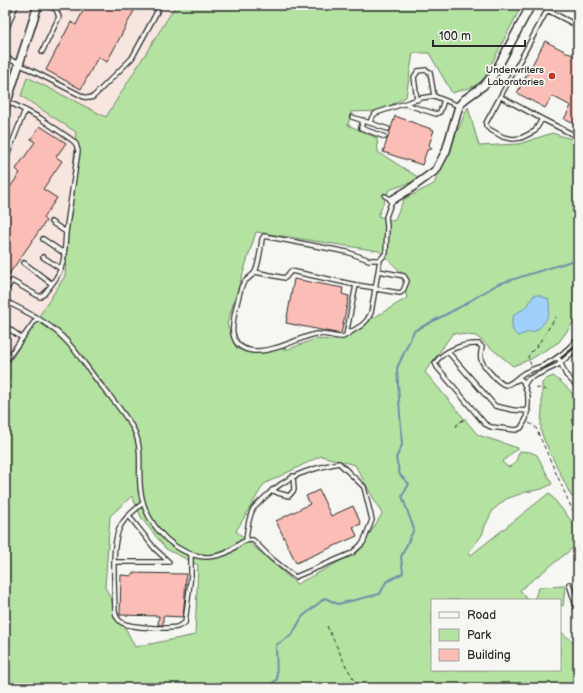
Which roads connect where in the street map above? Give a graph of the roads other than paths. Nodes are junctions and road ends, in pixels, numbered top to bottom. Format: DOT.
graph roads {
  1 [pos="16,5"];
  2 [pos="38,5"];
  3 [pos="44,5"];
  4 [pos="58,5"];
  5 [pos="160,5"];
  6 [pos="531,5"];
  7 [pos="550,5"];
  8 [pos="56,9"];
  9 [pos="547,10"];
  10 [pos="578,26"];
  11 [pos="5,33"];
  12 [pos="42,52"];
  13 [pos="5,56"];
  14 [pos="19,64"];
  15 [pos="434,96"];
  16 [pos="501,97"];
  17 [pos="417,100"];
  18 [pos="444,100"];
  19 [pos="7,101"];
  20 [pos="405,104"];
  21 [pos="459,106"];
  22 [pos="5,108"];
  23 [pos="25,110"];
  24 [pos="352,117"];
  25 [pos="542,118"];
  26 [pos="363,120"];
  27 [pos="370,122"];
  28 [pos="388,129"];
  29 [pos="385,137"];
  30 [pos="578,137"];
  31 [pos="5,161"];
  32 [pos="385,196"];
  33 [pos="392,200"];
  34 [pos="52,222"];
  35 [pos="66,232"];
  36 [pos="43,239"];
  37 [pos="64,254"];
  38 [pos="42,257"];
  39 [pos="380,260"];
  40 [pos="24,263"];
  41 [pos="61,269"];
  42 [pos="255,272"];
  43 [pos="379,272"];
  44 [pos="52,284"];
  45 [pos="356,285"];
  46 [pos="376,288"];
  47 [pos="5,291"];
  48 [pos="5,301"];
  49 [pos="37,318"];
  50 [pos="5,326"];
  51 [pos="346,335"];
  52 [pos="22,338"];
  53 [pos="578,338"];
  54 [pos="578,348"];
  55 [pos="448,352"];
  56 [pos="558,357"];
  57 [pos="5,362"];
  58 [pos="561,363"];
  59 [pos="515,381"];
  60 [pos="525,384"];
  61 [pos="578,387"];
  62 [pos="528,411"];
  63 [pos="293,476"];
  64 [pos="272,490"];
  65 [pos="143,503"];
  66 [pos="129,516"];
  67 [pos="246,540"];
  68 [pos="191,554"];
  69 [pos="115,562"];
  70 [pos="569,584"];
  71 [pos="576,602"];
  72 [pos="578,614"];
  1 -- 11 [label="lane"];
  2 -- 14 [label="street"];
  3 -- 8 [label="lane"];
  4 -- 8 [label="lane"];
  5 -- 14 [label="lane"];
  6 -- 21 [label="street"];
  7 -- 9 [label="lane"];
  8 -- 12 [label="lane"];
  9 -- 10 [label="lane"];
  9 -- 16 [label="lane"];
  13 -- 14 [label="lane"];
  14 -- 19 [label="street"];
  15 -- 17 [label="lane"];
  15 -- 17 [label="lane"];
  15 -- 18 [label="lane"];
  16 -- 25 [label="lane"];
  16 -- 25 [label="lane"];
  17 -- 20 [label="lane"];
  18 -- 20 [label="lane"];
  18 -- 21 [label="lane"];
  19 -- 22 [label="street"];
  19 -- 23 [label="lane"];
  20 -- 27 [label="lane"];
  21 -- 33 [label="street"];
  23 -- 31 [label="lane"];
  23 -- 35 [label="lane"];
  24 -- 26 [label="lane"];
  25 -- 30 [label="lane"];
  26 -- 27 [label="lane"];
  26 -- 29 [label="lane"];
  27 -- 28 [label="lane"];
  32 -- 33 [label="lane"];
  33 -- 39 [label="lane"];
  34 -- 35 [label="lane"];
  35 -- 37 [label="lane"];
  36 -- 37 [label="lane"];
  37 -- 41 [label="lane"];
  38 -- 41 [label="lane"];
  39 -- 42 [label="lane"];
  39 -- 43 [label="lane"];
  40 -- 44 [label="lane"];
  41 -- 44 [label="lane"];
  42 -- 45 [label="lane"];
  42 -- 51 [label="lane"];
  43 -- 46 [label="lane"];
  43 -- 46 [label="lane"];
  44 -- 47 [label="lane"];
  45 -- 46 [label="lane"];
  45 -- 51 [label="lane"];
  46 -- 51 [label="lane"];
  48 -- 49 [label="lane"];
  49 -- 52 [label="lane"];
  49 -- 65 [label="lane"];
  50 -- 52 [label="lane"];
  52 -- 57 [label="lane"];
  53 -- 56 [label="lane"];
  54 -- 58 [label="lane"];
  55 -- 59 [label="lane"];
  55 -- 62 [label="lane"];
  55 -- 62 [label="lane"];
  56 -- 58 [label="lane"];
  56 -- 59 [label="lane"];
  58 -- 60 [label="lane"];
  58 -- 61 [label="lane"];
  59 -- 60 [label="lane"];
  60 -- 62 [label="lane"];
  63 -- 64 [label="lane"];
  63 -- 64 [label="lane"];
  63 -- 67 [label="lane"];
  64 -- 67 [label="lane"];
  65 -- 66 [label="lane"];
  65 -- 68 [label="lane"];
  66 -- 69 [label="lane"];
  66 -- 69 [label="lane"];
  67 -- 68 [label="lane"];
  68 -- 69 [label="lane"];
  70 -- 71 [label="lane"];
  71 -- 72 [label="lane"];
}
